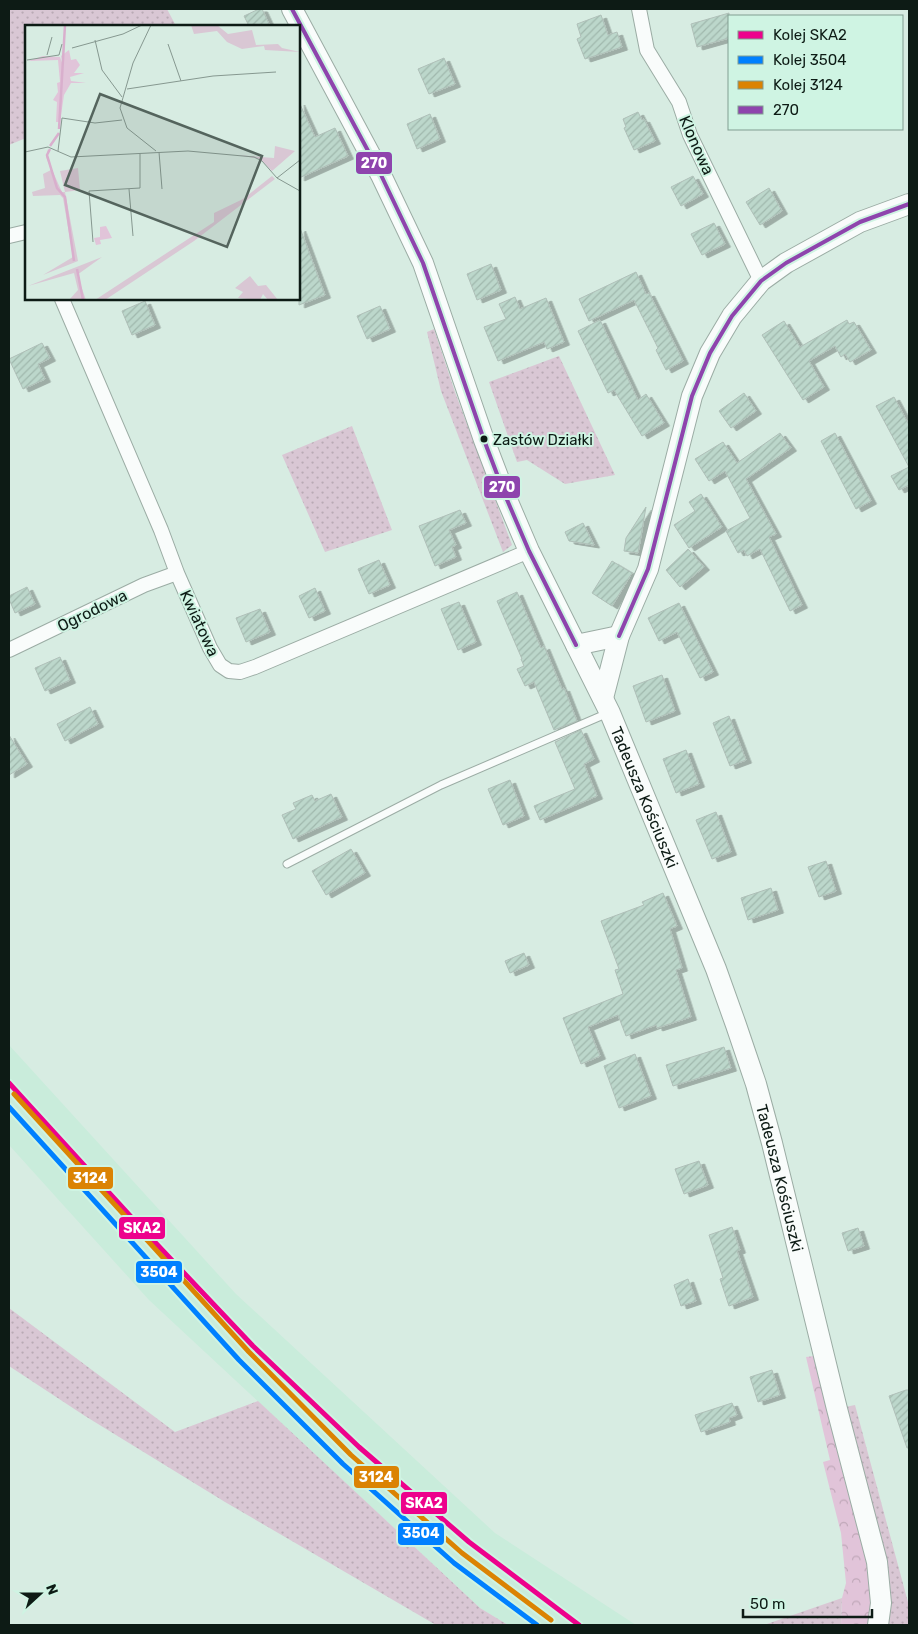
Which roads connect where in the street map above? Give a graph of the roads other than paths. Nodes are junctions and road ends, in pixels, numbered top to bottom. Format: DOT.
graph roads {
  1 [pos="292,9"];
  2 [pos="639,9"];
  3 [pos="909,204"];
  4 [pos="25,232"];
  5 [pos="9,236"];
  6 [pos="761,281"];
  7 [pos="62,300"];
  8 [pos="529,551"];
  9 [pos="177,573"];
  10 [pos="619,636"];
  11 [pos="576,645"];
  12 [pos="9,650"];
  13 [pos="606,706"];
  14 [pos="287,864"];
  15 [pos="878,1625"];
  1 -- 8 [label="street, Tadeusza Kościuszki"];
  2 -- 6 [label="street, Klonowa"];
  3 -- 6 [label="street"];
  4 -- 5 [label="street"];
  6 -- 10 [label="street"];
  7 -- 9 [label="street, Kwiatowa"];
  8 -- 9 [label="street, Kwiatowa"];
  8 -- 11 [label="street, Tadeusza Kościuszki"];
  9 -- 12 [label="street, Ogrodowa"];
  10 -- 11 [label="street"];
  10 -- 13 [label="street"];
  11 -- 13 [label="street, Tadeusza Kościuszki"];
  13 -- 14 [label="lane"];
  13 -- 15 [label="street, Tadeusza Kościuszki"];
}
